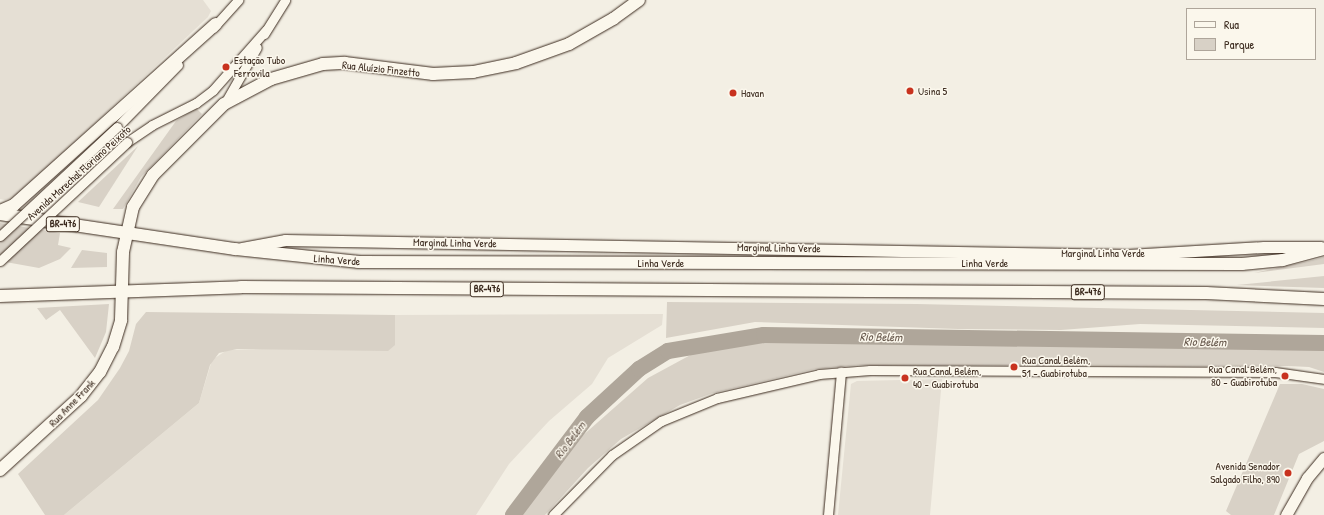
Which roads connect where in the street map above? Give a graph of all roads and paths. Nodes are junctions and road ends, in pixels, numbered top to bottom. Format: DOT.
graph roads {
  1 [pos="238,0"];
  2 [pos="285,0"];
  3 [pos="638,0"];
  4 [pos="216,24"];
  5 [pos="266,30"];
  6 [pos="224,104"];
  7 [pos="0,213"];
  8 [pos="125,233"];
  9 [pos="0,236"];
  10 [pos="1324,248"];
  11 [pos="235,249"];
  12 [pos="0,261"];
  13 [pos="122,272"];
  14 [pos="122,290"];
  15 [pos="0,296"];
  16 [pos="1324,298"];
  17 [pos="841,372"];
  18 [pos="1324,379"];
  19 [pos="1324,458"];
  20 [pos="0,470"];
  21 [pos="553,515"];
  22 [pos="828,515"];
  23 [pos="1286,515"];
  1 -- 4 [label="street, Avenida Marechal Floriano Peixoto"];
  2 -- 5 [label="street, Avenida Marechal Floriano Peixoto"];
  3 -- 6 [label="main road, Rua Aluízio Finzetto"];
  4 -- 7 [label="main road"];
  4 -- 9 [label="street, Avenida Marechal Floriano Peixoto, bridge"];
  5 -- 6 [label="street, Avenida Marechal Floriano Peixoto"];
  5 -- 12 [label="street, Avenida Marechal Floriano Peixoto, bridge"];
  6 -- 8 [label="main road, Rua Aluízio Finzetto"];
  7 -- 8 [label="main road, Linha Verde / BR-476"];
  8 -- 11 [label="main road, Linha Verde / BR-476"];
  8 -- 13 [label="main road, Rua Aluízio Finzetto"];
  10 -- 11 [label="main road, Marginal Linha Verde"];
  10 -- 11 [label="main road, Linha Verde / BR-476"];
  13 -- 14 [label="main road, Rua Anne Frank"];
  14 -- 15 [label="main road, BR-476"];
  14 -- 16 [label="main road, BR-476"];
  14 -- 20 [label="main road, Rua Anne Frank"];
  17 -- 18 [label="street"];
  17 -- 21 [label="street"];
  17 -- 22 [label="street"];
  19 -- 23 [label="main road"];
}
